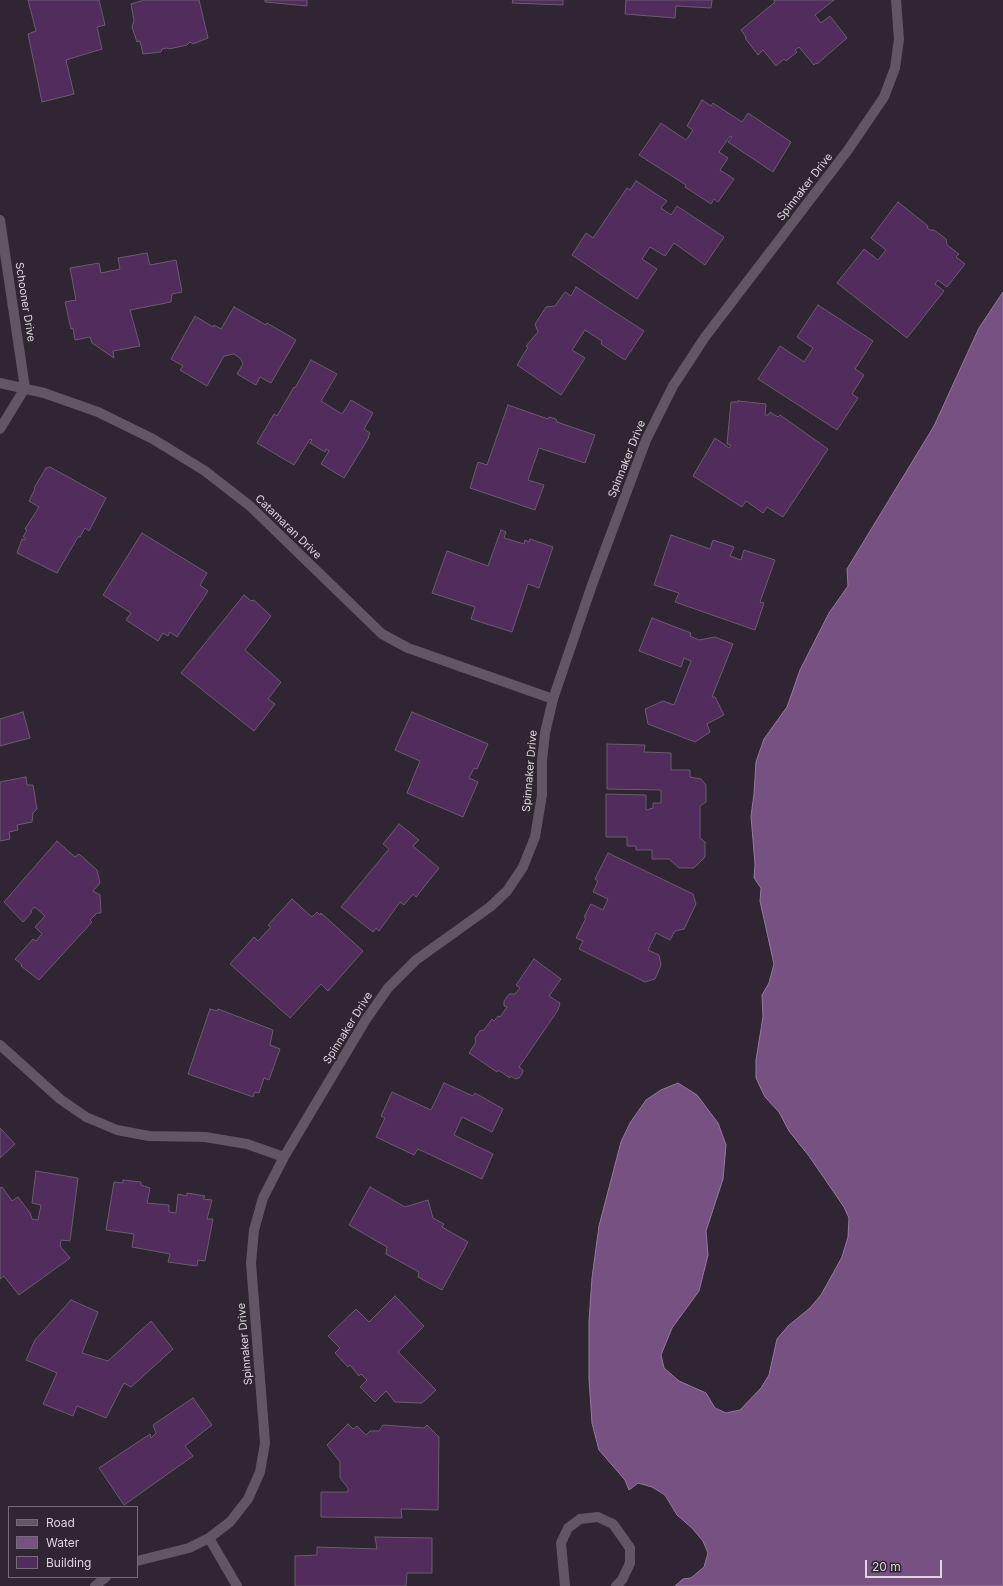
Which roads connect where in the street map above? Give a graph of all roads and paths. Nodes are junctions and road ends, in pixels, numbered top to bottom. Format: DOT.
graph roads {
  1 [pos="896,0"];
  2 [pos="0,220"];
  3 [pos="0,383"];
  4 [pos="25,388"];
  5 [pos="0,429"];
  6 [pos="553,699"];
  7 [pos="0,1045"];
  8 [pos="284,1157"];
  9 [pos="209,1538"];
  10 [pos="138,1560"];
  11 [pos="105,1578"];
  12 [pos="95,1586"];
  13 [pos="237,1586"];
  14 [pos="565,1586"];
  15 [pos="616,1586"];
  1 -- 6 [label="street, Spinnaker Drive"];
  2 -- 4 [label="street, Schooner Drive"];
  3 -- 4 [label="street, Catamaran Drive"];
  4 -- 5 [label="street"];
  4 -- 6 [label="street, Catamaran Drive"];
  6 -- 8 [label="street, Spinnaker Drive"];
  7 -- 8 [label="street"];
  8 -- 9 [label="street, Spinnaker Drive"];
  9 -- 10 [label="street, Spinnaker Drive"];
  9 -- 13 [label="street"];
  11 -- 12 [label="street"];
  14 -- 15 [label="street"];
}
